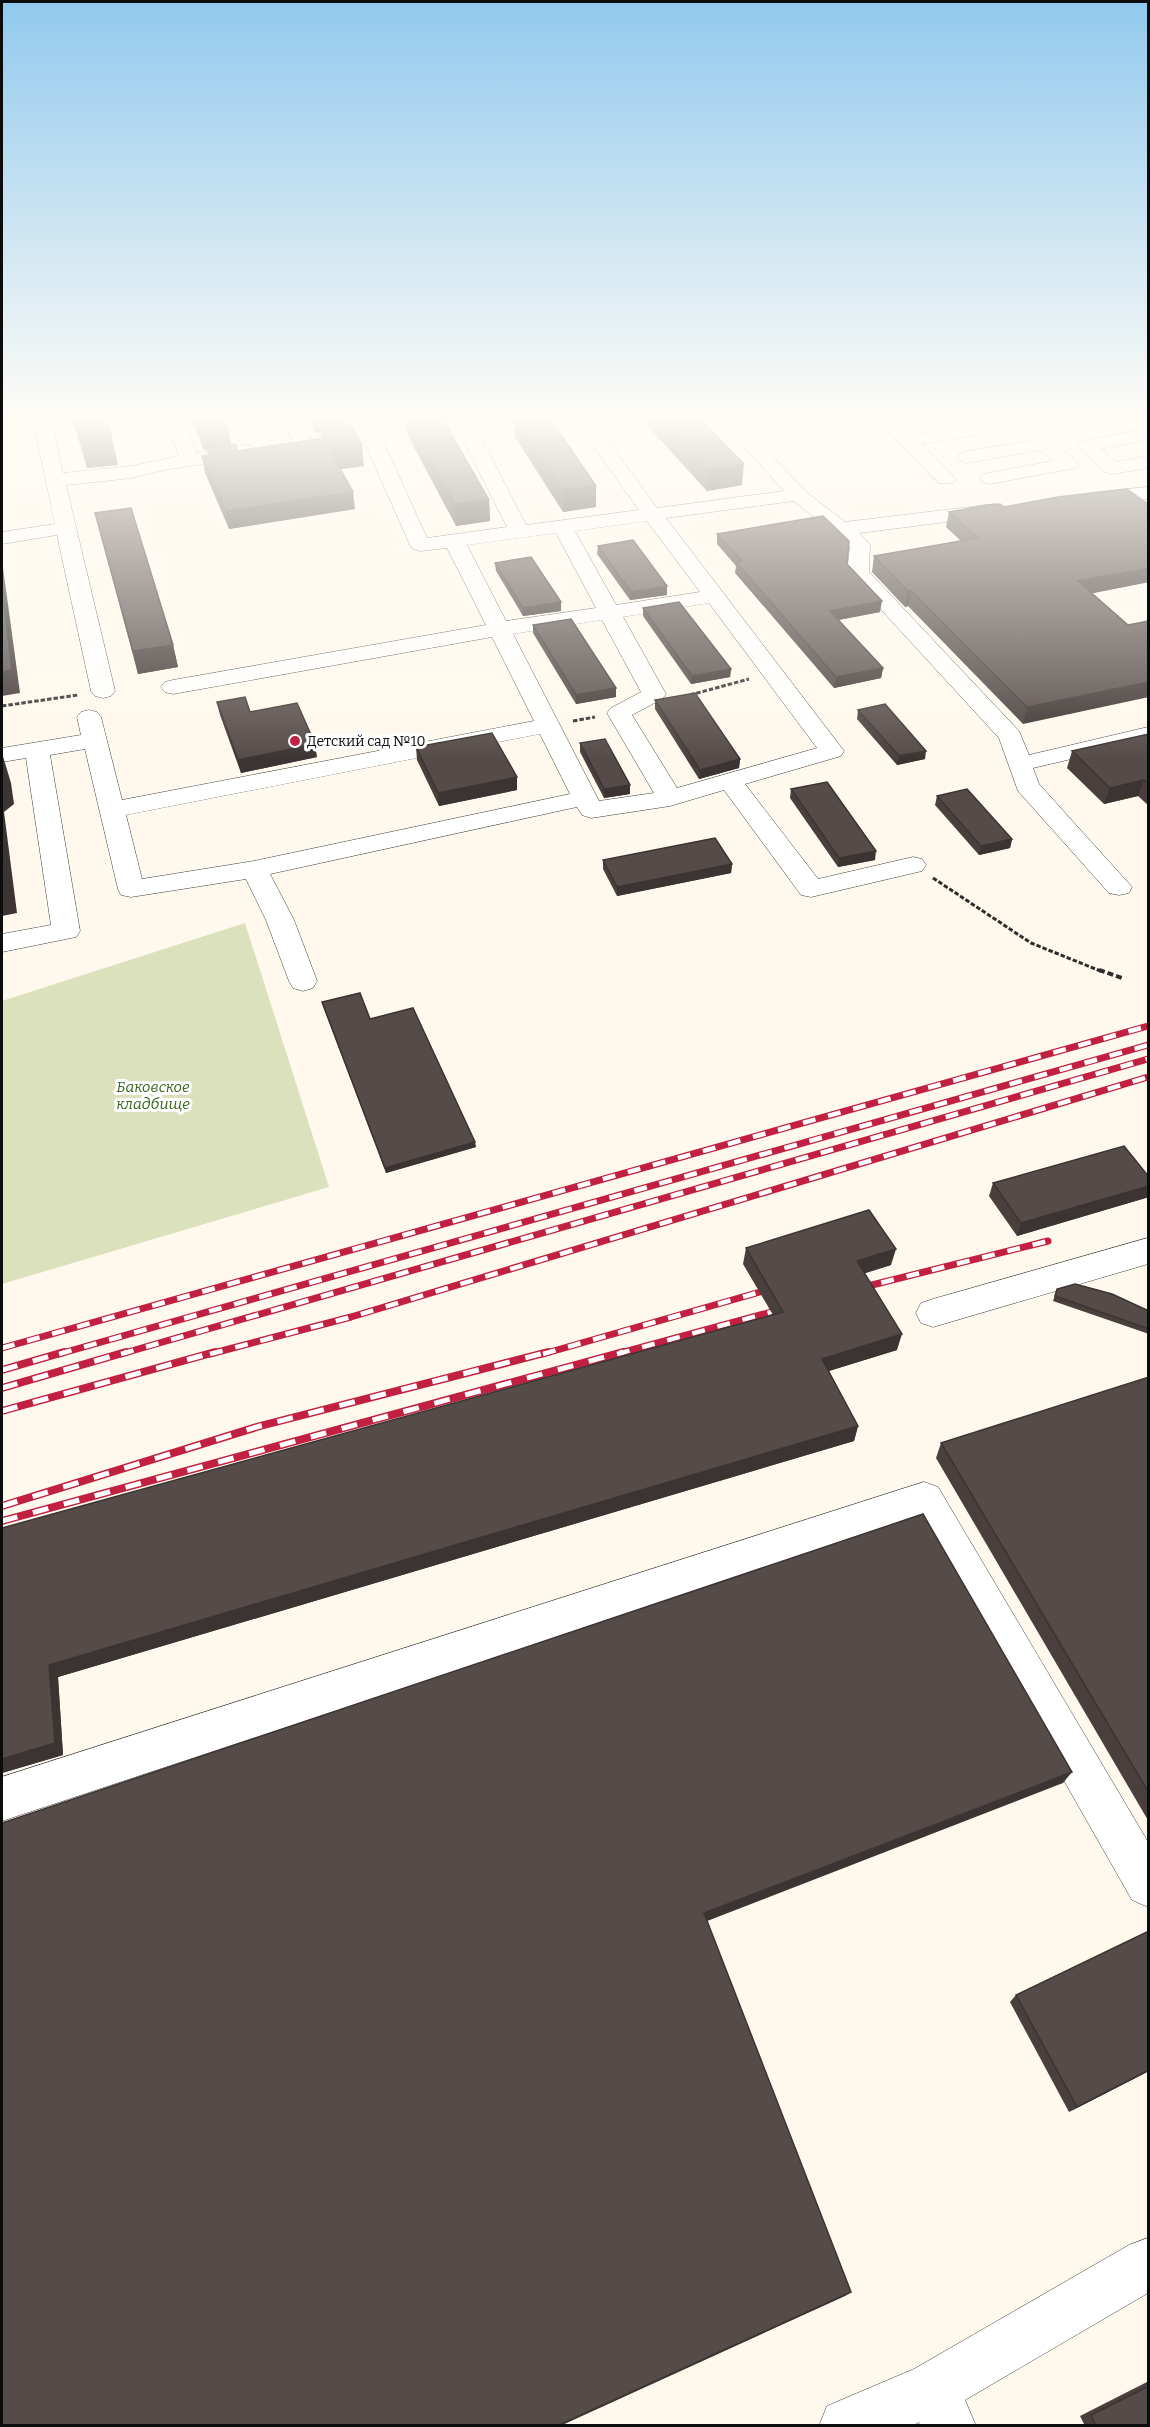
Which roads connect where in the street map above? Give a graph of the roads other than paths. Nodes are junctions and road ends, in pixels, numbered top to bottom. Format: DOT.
graph roads {
  1 [pos="32,533"];
  2 [pos="67,533"];
  3 [pos="415,533"];
  4 [pos="518,533"];
  5 [pos="566,533"];
  6 [pos="667,533"];
  7 [pos="847,533"];
  8 [pos="2,538"];
  9 [pos="454,540"];
  10 [pos="715,596"];
  11 [pos="609,612"];
  12 [pos="500,629"];
  13 [pos="173,687"];
  14 [pos="103,691"];
  15 [pos="548,725"];
  16 [pos="1149,734"];
  17 [pos="38,749"];
  18 [pos="2,755"];
  19 [pos="1020,764"];
  20 [pos="730,781"];
  21 [pos="585,798"];
  22 [pos="670,798"];
  23 [pos="112,810"];
  24 [pos="914,865"];
  25 [pos="254,869"];
  26 [pos="1119,887"];
  27 [pos="2,943"];
  28 [pos="303,981"];
  29 [pos="1149,1251"];
  30 [pos="933,1313"];
  31 [pos="2,1799"];
  32 [pos="1149,1884"];
  33 [pos="1149,2264"];
  34 [pos="941,2407"];
  35 [pos="847,2426"];
  1 -- 8 [label="street"];
  2 -- 14 [label="street"];
  3 -- 9 [label="street"];
  4 -- 9 [label="street"];
  5 -- 11 [label="street"];
  6 -- 10 [label="street"];
  7 -- 19 [label="street"];
  9 -- 12 [label="street"];
  10 -- 11 [label="street"];
  10 -- 20 [label="street"];
  11 -- 12 [label="street"];
  11 -- 22 [label="street"];
  12 -- 13 [label="street"];
  12 -- 15 [label="street"];
  15 -- 21 [label="street"];
  15 -- 23 [label="street"];
  16 -- 19 [label="street"];
  17 -- 18 [label="street"];
  17 -- 23 [label="street"];
  17 -- 27 [label="street"];
  19 -- 26 [label="street"];
  20 -- 22 [label="street"];
  20 -- 24 [label="street"];
  21 -- 22 [label="street"];
  21 -- 25 [label="street"];
  23 -- 25 [label="street"];
  25 -- 28 [label="street"];
  29 -- 30 [label="street"];
  31 -- 32 [label="street"];
  33 -- 34 [label="street"];
  34 -- 35 [label="street"];
}
